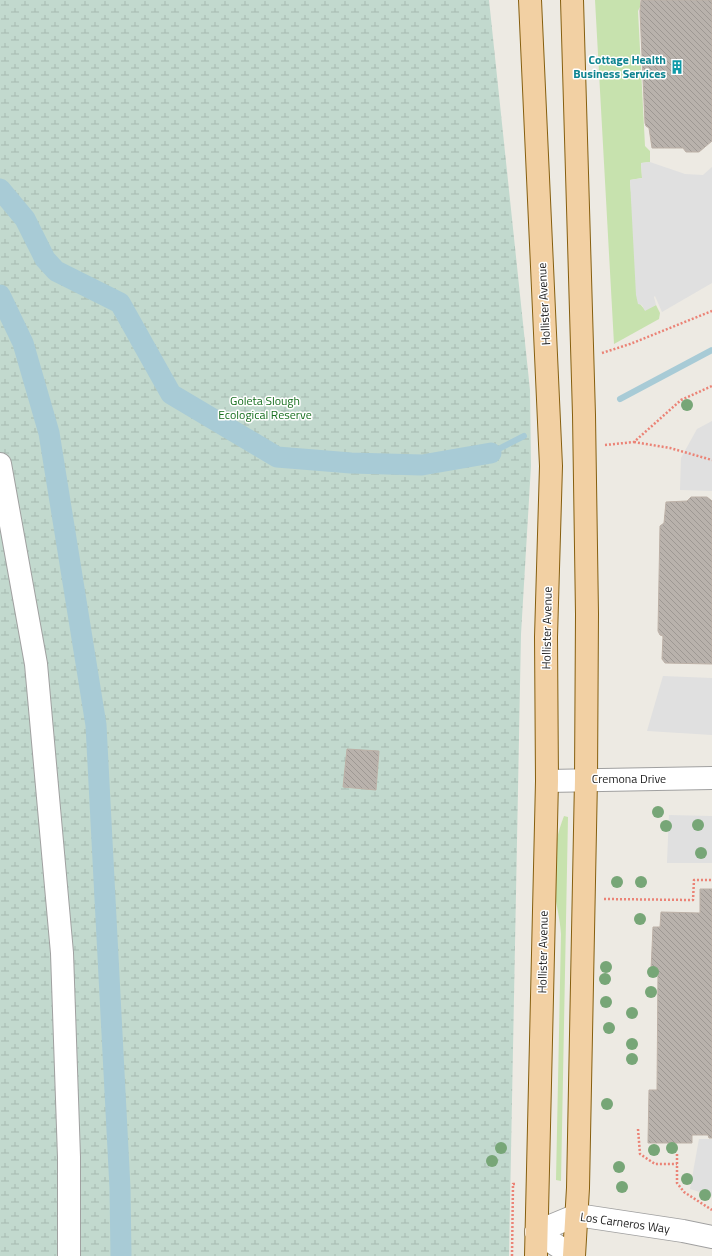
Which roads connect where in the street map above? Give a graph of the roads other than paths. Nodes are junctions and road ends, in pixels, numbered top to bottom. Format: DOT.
graph roads {
  1 [pos="530,0"];
  2 [pos="572,0"];
  3 [pos="0,464"];
  4 [pos="712,778"];
  5 [pos="586,779"];
  6 [pos="547,780"];
  7 [pos="577,1215"];
  8 [pos="536,1232"];
  9 [pos="712,1238"];
  10 [pos="68,1256"];
  11 [pos="536,1256"];
  12 [pos="573,1256"];
  1 -- 6 [label="main road, Hollister Avenue"];
  2 -- 5 [label="main road"];
  3 -- 10 [label="street"];
  4 -- 5 [label="street, Cremona Drive"];
  5 -- 6 [label="street, Cremona Drive"];
  5 -- 7 [label="main road"];
  6 -- 8 [label="main road, Hollister Avenue"];
  7 -- 8 [label="street, Los Carneros Way"];
  7 -- 9 [label="street, Los Carneros Way"];
  7 -- 12 [label="main road"];
  8 -- 11 [label="main road, Hollister Avenue"];
  8 -- 12 [label="street"];
}
